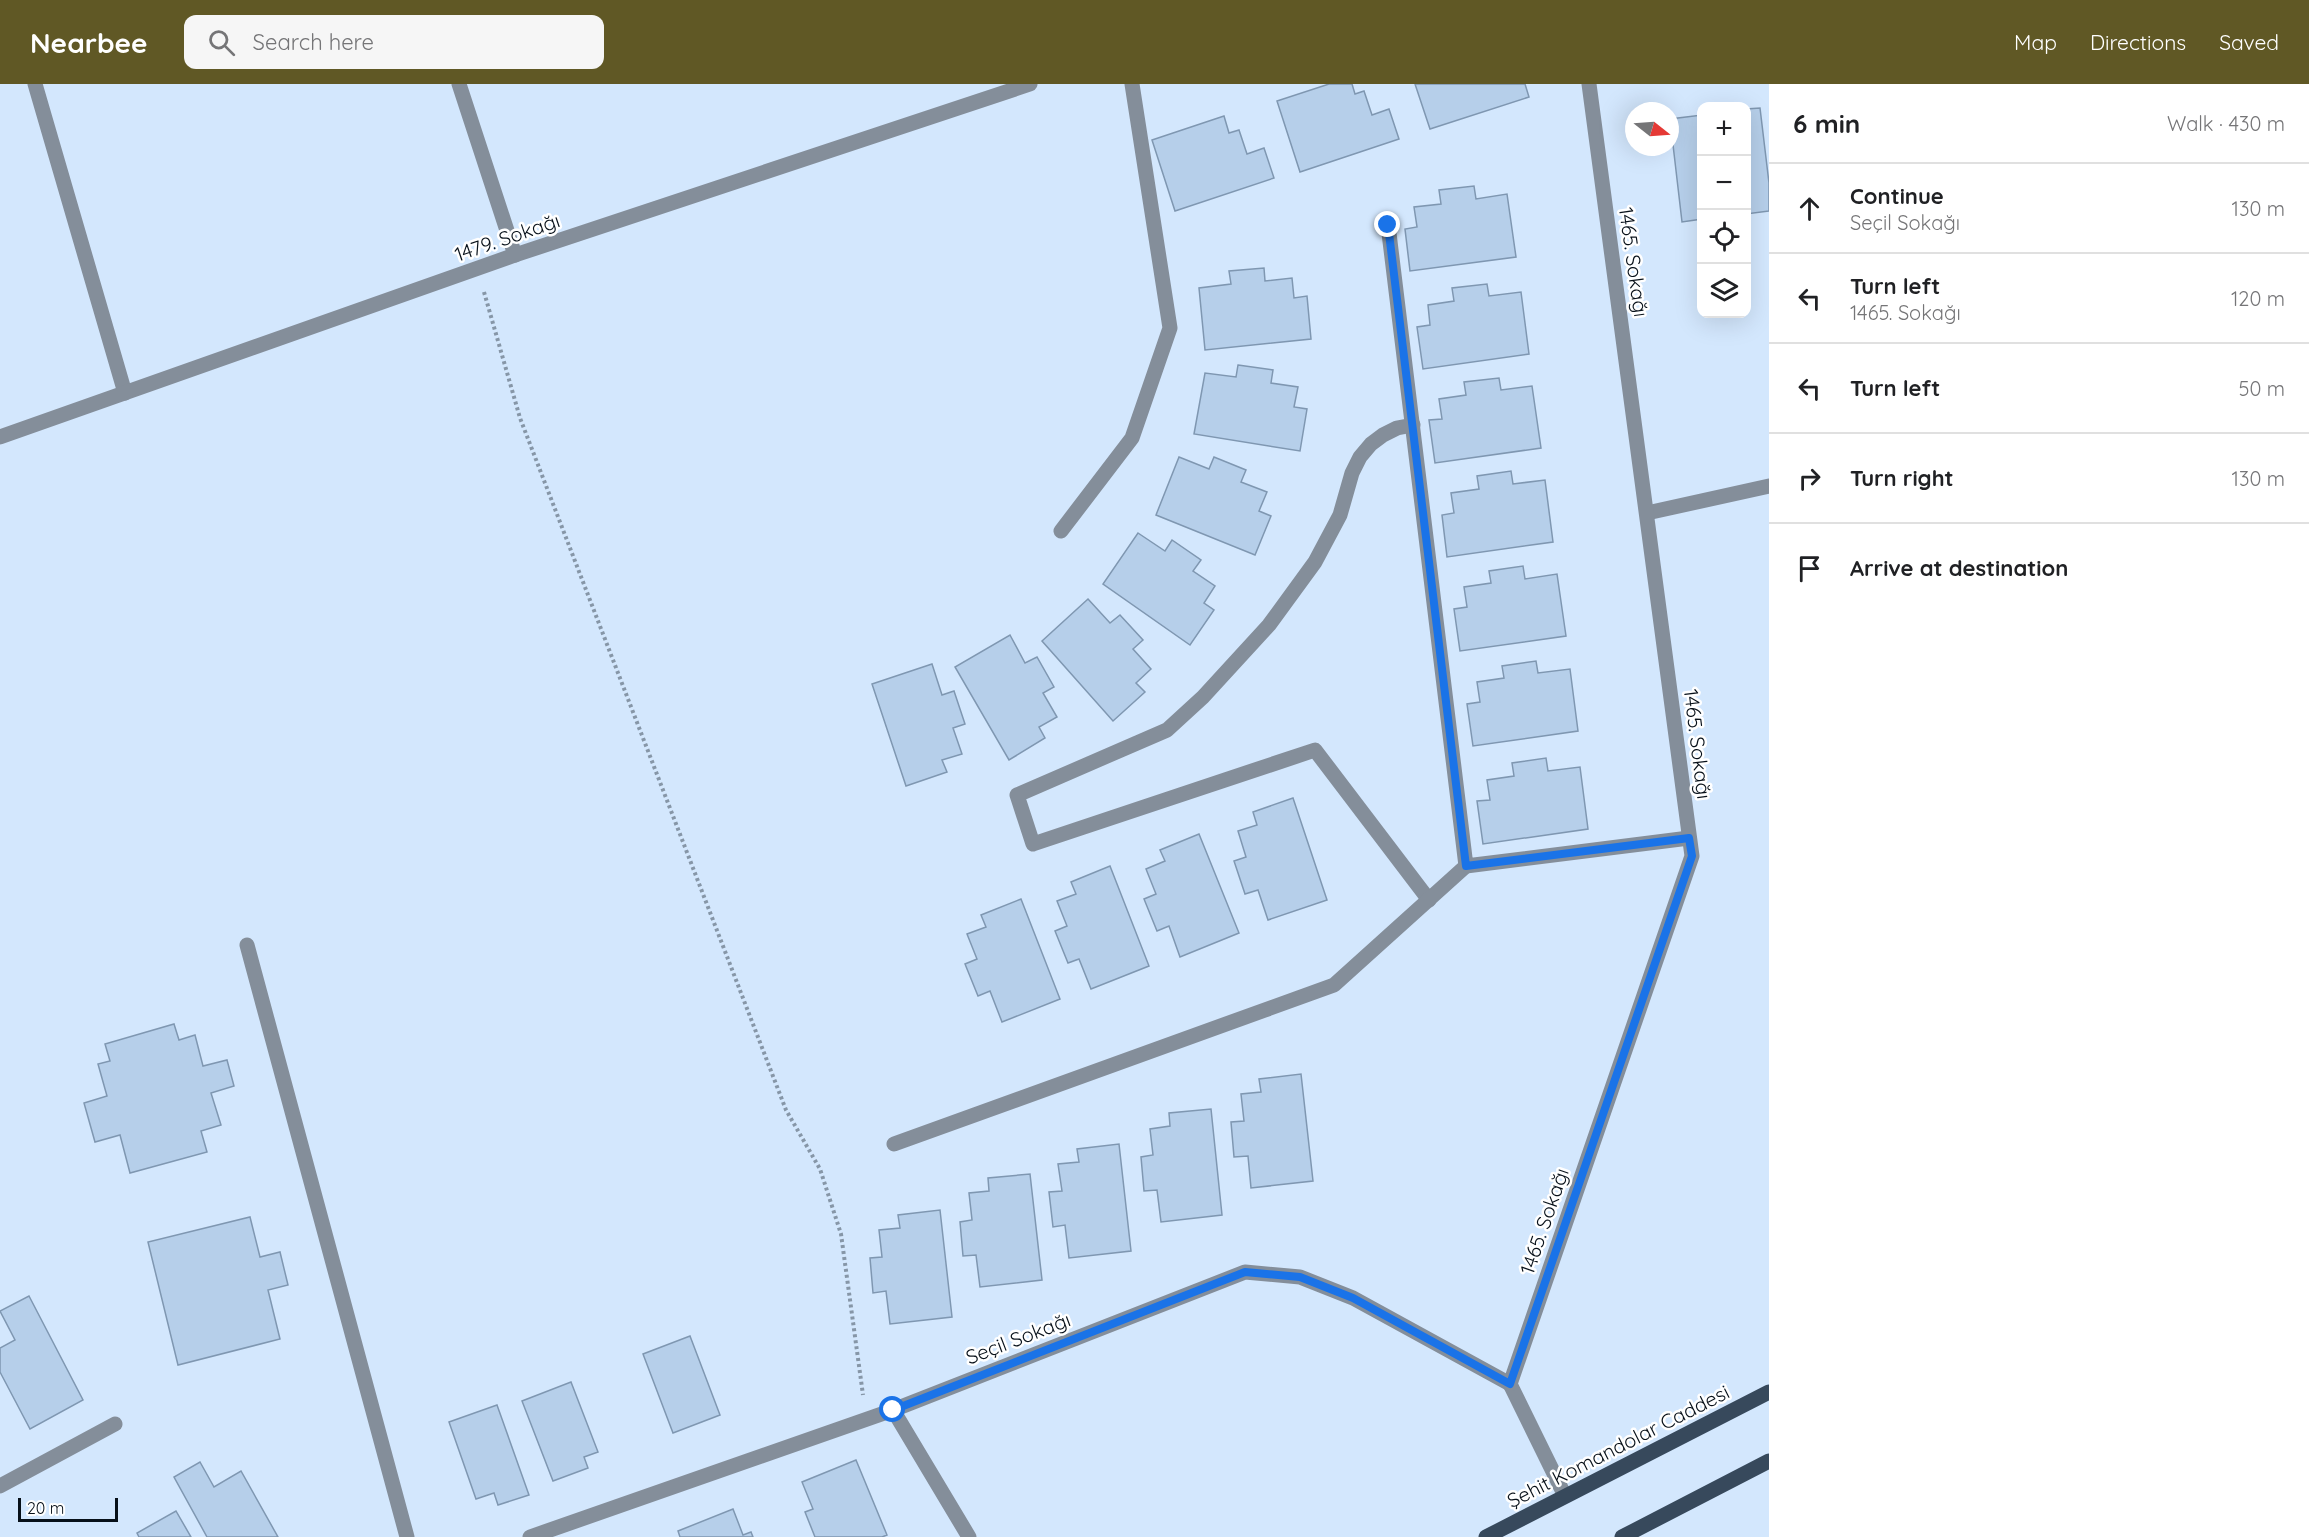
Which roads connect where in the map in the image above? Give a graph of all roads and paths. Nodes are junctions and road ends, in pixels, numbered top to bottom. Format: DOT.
graph roads {
  1 [pos="34,84"];
  2 [pos="459,84"];
  3 [pos="1030,84"];
  4 [pos="1132,84"];
  5 [pos="1589,84"];
  6 [pos="1388,225"];
  7 [pos="515,255"];
  8 [pos="478,268"];
  9 [pos="125,393"];
  10 [pos="1413,425"];
  11 [pos="0,437"];
  12 [pos="1769,486"];
  13 [pos="1647,513"];
  14 [pos="1061,531"];
  15 [pos="1689,838"];
  16 [pos="1466,866"];
  17 [pos="1429,900"];
  18 [pos="247,945"];
  19 [pos="894,1144"];
  20 [pos="1510,1384"];
  21 [pos="1769,1392"];
  22 [pos="893,1410"];
  23 [pos="866,1419"];
  24 [pos="115,1424"];
  25 [pos="1769,1461"];
  26 [pos="0,1486"];
  27 [pos="1565,1496"];
  28 [pos="407,1537"];
  29 [pos="530,1537"];
  30 [pos="969,1537"];
  31 [pos="1486,1537"];
  32 [pos="1622,1537"];
  1 -- 9 [label="street"];
  2 -- 7 [label="street"];
  3 -- 7 [label="street, 1479. Sokağı"];
  4 -- 14 [label="street"];
  5 -- 13 [label="street, 1465. Sokağı"];
  6 -- 10 [label="street"];
  7 -- 8 [label="street, 1479. Sokağı"];
  8 -- 9 [label="street, 1479. Sokağı"];
  8 -- 23 [label="path"];
  9 -- 11 [label="street, 1479. Sokağı"];
  10 -- 16 [label="street"];
  10 -- 17 [label="street"];
  12 -- 13 [label="street"];
  13 -- 15 [label="street, 1465. Sokağı"];
  15 -- 16 [label="street"];
  15 -- 20 [label="street, 1465. Sokağı"];
  16 -- 17 [label="street"];
  17 -- 19 [label="street"];
  18 -- 28 [label="street"];
  20 -- 22 [label="street, Seçil Sokağı"];
  20 -- 27 [label="street"];
  21 -- 27 [label="main road, Şehit Komandolar Caddesi"];
  22 -- 23 [label="street, Seçil Sokağı"];
  22 -- 30 [label="street"];
  23 -- 29 [label="street, Seçil Sokağı"];
  24 -- 26 [label="street"];
  25 -- 32 [label="main road"];
  27 -- 31 [label="main road, Şehit Komandolar Caddesi"];
}
